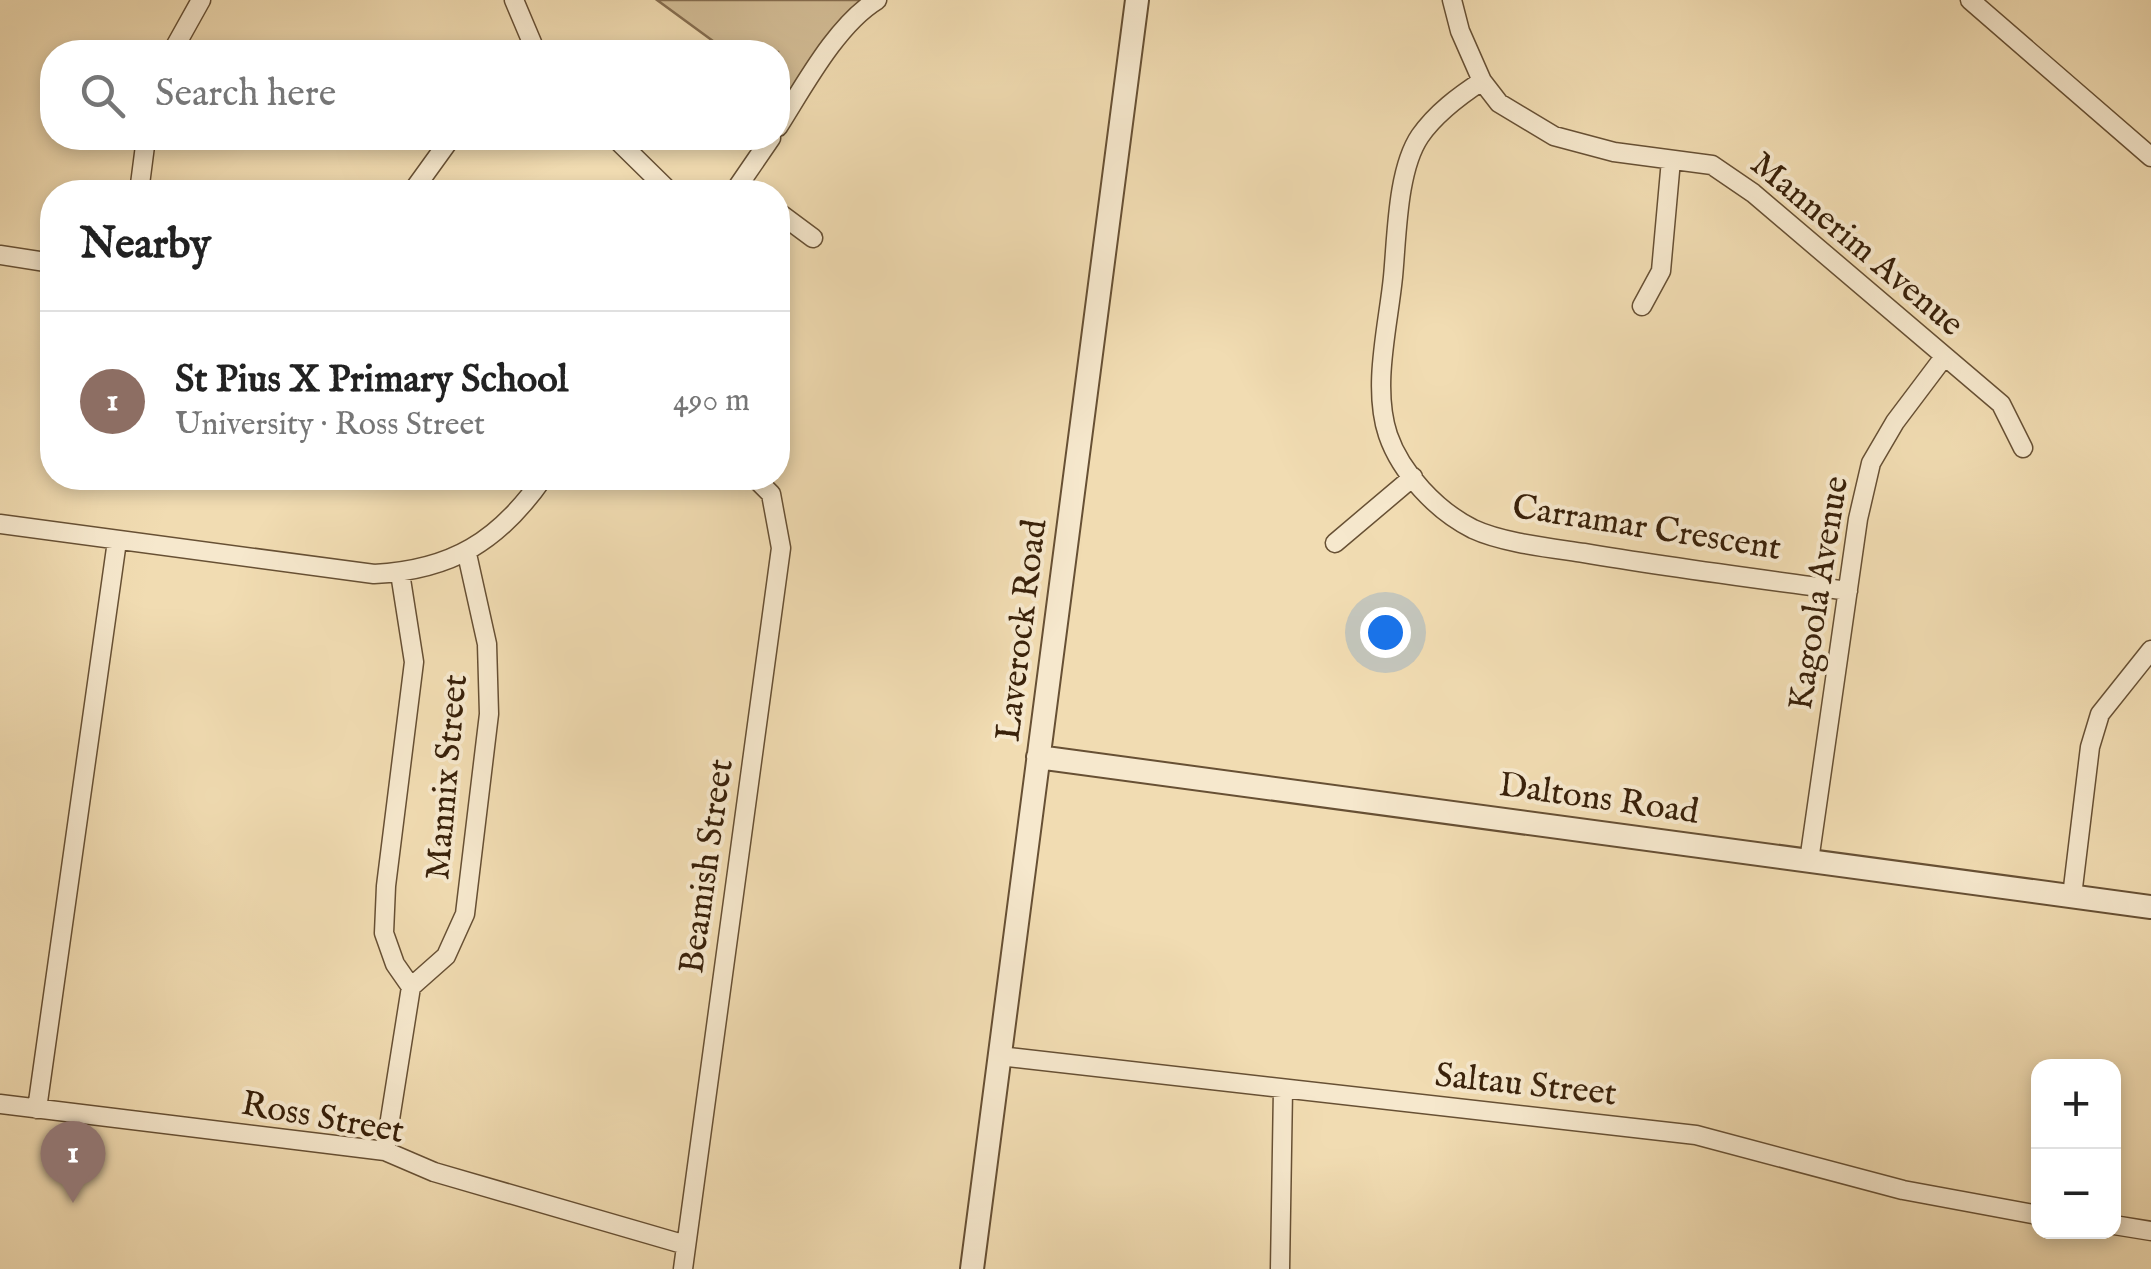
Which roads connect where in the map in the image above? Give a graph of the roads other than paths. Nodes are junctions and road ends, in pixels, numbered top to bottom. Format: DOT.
graph roads {
  1 [pos="201,0"];
  2 [pos="514,0"];
  3 [pos="876,0"];
  4 [pos="1137,0"];
  5 [pos="1452,0"];
  6 [pos="1970,0"];
  7 [pos="179,40"];
  8 [pos="527,40"];
  9 [pos="1482,81"];
  10 [pos="790,109"];
  11 [pos="144,150"];
  12 [pos="443,150"];
  13 [pos="626,150"];
  14 [pos="764,150"];
  15 [pos="2151,158"];
  16 [pos="1671,160"];
  17 [pos="141,180"];
  18 [pos="421,180"];
  19 [pos="658,180"];
  20 [pos="748,180"];
  21 [pos="790,221"];
  22 [pos="814,238"];
  23 [pos="0,255"];
  24 [pos="40,261"];
  25 [pos="1642,306"];
  26 [pos="1944,357"];
  27 [pos="2023,448"];
  28 [pos="1413,478"];
  29 [pos="535,490"];
  30 [pos="766,490"];
  31 [pos="0,524"];
  32 [pos="117,541"];
  33 [pos="1335,543"];
  34 [pos="466,554"];
  35 [pos="400,573"];
  36 [pos="1848,591"];
  37 [pos="2151,650"];
  38 [pos="1038,756"];
  39 [pos="1809,860"];
  40 [pos="2072,896"];
  41 [pos="2151,907"];
  42 [pos="410,987"];
  43 [pos="1000,1056"];
  44 [pos="1283,1088"];
  45 [pos="0,1104"];
  46 [pos="37,1109"];
  47 [pos="385,1151"];
  48 [pos="2031,1213"];
  49 [pos="2121,1226"];
  50 [pos="2151,1230"];
  51 [pos="686,1245"];
  52 [pos="683,1269"];
  53 [pos="972,1269"];
  54 [pos="1280,1269"];
  1 -- 7 [label="street"];
  2 -- 8 [label="street"];
  3 -- 10 [label="street"];
  4 -- 38 [label="street, Laverock Road"];
  5 -- 9 [label="street, Mannerim Avenue"];
  6 -- 15 [label="street"];
  9 -- 16 [label="street, Mannerim Avenue"];
  9 -- 28 [label="street, Carramar Crescent"];
  11 -- 17 [label="street"];
  12 -- 18 [label="street"];
  13 -- 19 [label="street"];
  14 -- 20 [label="street"];
  16 -- 25 [label="street"];
  16 -- 26 [label="street, Mannerim Avenue"];
  21 -- 22 [label="street"];
  23 -- 24 [label="street"];
  26 -- 27 [label="street, Mannerim Avenue"];
  26 -- 36 [label="street, Kagoola Avenue"];
  28 -- 33 [label="street"];
  28 -- 36 [label="street, Carramar Crescent"];
  29 -- 34 [label="street"];
  30 -- 51 [label="street, Beamish Street"];
  31 -- 32 [label="street"];
  32 -- 35 [label="street"];
  32 -- 46 [label="street"];
  34 -- 35 [label="street"];
  34 -- 42 [label="street, Mannix Street"];
  35 -- 42 [label="street, Mannix Street"];
  36 -- 39 [label="street, Kagoola Avenue"];
  37 -- 40 [label="street"];
  38 -- 39 [label="street, Daltons Road"];
  38 -- 43 [label="street, Laverock Road"];
  39 -- 40 [label="street, Daltons Road"];
  40 -- 41 [label="street, Daltons Road"];
  42 -- 47 [label="street"];
  43 -- 44 [label="street, Saltau Street"];
  43 -- 53 [label="street, Laverock Road"];
  44 -- 48 [label="street, Saltau Street"];
  44 -- 54 [label="street"];
  45 -- 46 [label="street, Ross Street"];
  46 -- 47 [label="street, Ross Street"];
  47 -- 51 [label="street, Ross Street"];
  49 -- 50 [label="street"];
  51 -- 52 [label="street, Beamish Street"];
}
